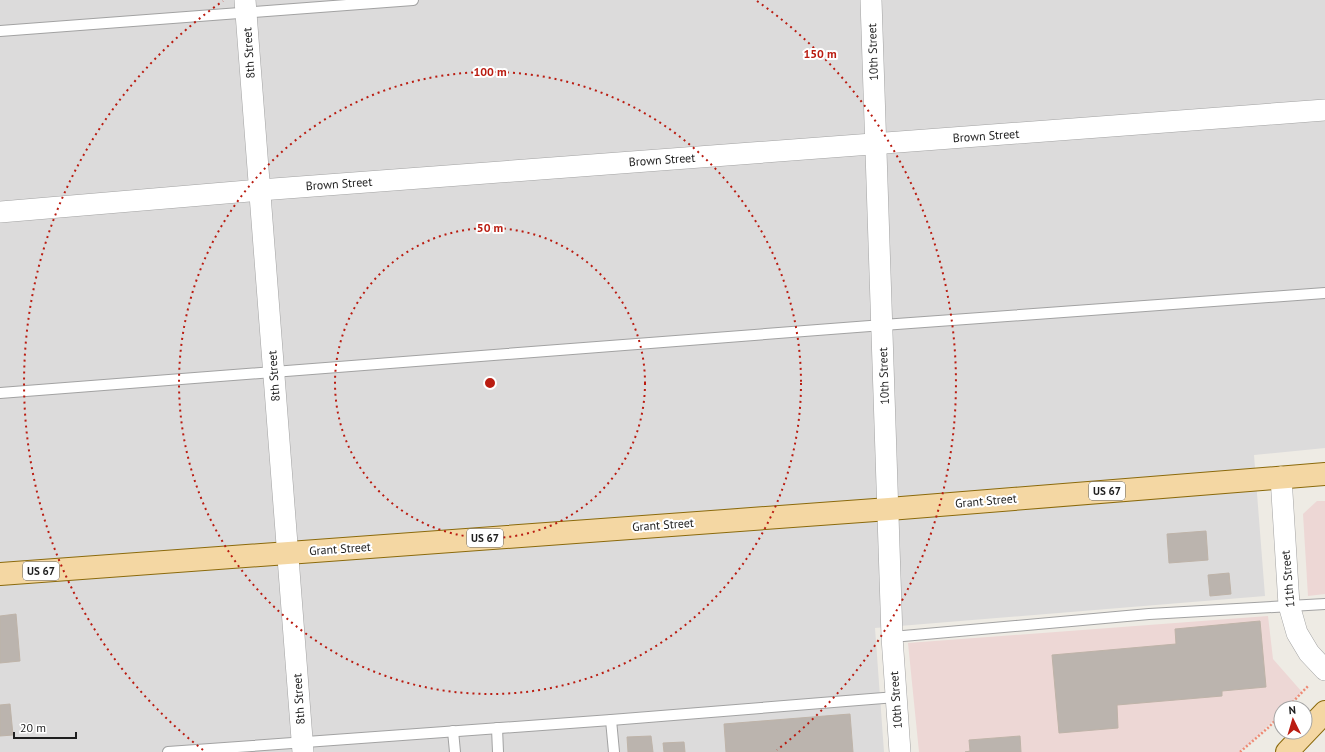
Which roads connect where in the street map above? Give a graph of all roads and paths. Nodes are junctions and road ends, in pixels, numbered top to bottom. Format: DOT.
graph roads {
  1 [pos="413,0"];
  2 [pos="871,0"];
  3 [pos="246,6"];
  4 [pos="0,31"];
  5 [pos="1325,110"];
  6 [pos="876,144"];
  7 [pos="260,190"];
  8 [pos="0,212"];
  9 [pos="1325,293"];
  10 [pos="882,325"];
  11 [pos="274,372"];
  12 [pos="0,393"];
  13 [pos="1325,474"];
  14 [pos="1281,477"];
  15 [pos="889,509"];
  16 [pos="287,552"];
  17 [pos="81,568"];
  18 [pos="0,570"];
  19 [pos="0,574"];
  20 [pos="1325,604"];
  21 [pos="1289,605"];
  22 [pos="892,637"];
  23 [pos="1325,670"];
  24 [pos="896,697"];
  25 [pos="1295,700"];
  26 [pos="1325,712"];
  27 [pos="611,720"];
  28 [pos="1273,723"];
  29 [pos="497,728"];
  30 [pos="453,731"];
  31 [pos="302,747"];
  32 [pos="168,752"];
  33 [pos="455,752"];
  34 [pos="498,752"];
  35 [pos="614,752"];
  36 [pos="900,752"];
  37 [pos="1240,752"];
  38 [pos="1287,752"];
  1 -- 3 [label="lane"];
  2 -- 6 [label="street, 10th Street"];
  3 -- 4 [label="lane"];
  3 -- 7 [label="street, 8th Street"];
  5 -- 6 [label="street, Brown Street"];
  6 -- 7 [label="street, Brown Street"];
  6 -- 10 [label="street, 10th Street"];
  7 -- 8 [label="street, Brown Street"];
  7 -- 11 [label="street, 8th Street"];
  9 -- 10 [label="lane"];
  10 -- 11 [label="lane"];
  10 -- 15 [label="street, 10th Street"];
  11 -- 12 [label="lane"];
  11 -- 16 [label="street, 8th Street"];
  13 -- 14 [label="main road, Grant Street / US 67"];
  14 -- 15 [label="main road, Grant Street / US 67"];
  14 -- 21 [label="street, 11th Street"];
  15 -- 16 [label="main road, Grant Street / US 67"];
  15 -- 22 [label="street, 10th Street"];
  16 -- 17 [label="main road, Grant Street / US 67"];
  16 -- 31 [label="street, 8th Street"];
  17 -- 18 [label="street, Grant Street"];
  17 -- 19 [label="main road, US 67"];
  20 -- 21 [label="lane"];
  21 -- 22 [label="lane"];
  21 -- 23 [label="street, 11th Street"];
  22 -- 24 [label="street, 10th Street"];
  23 -- 25 [label="path"];
  24 -- 27 [label="lane"];
  24 -- 36 [label="street, 10th Street"];
  26 -- 38 [label="main road"];
  27 -- 29 [label="lane"];
  27 -- 35 [label="lane"];
  28 -- 37 [label="path"];
  29 -- 30 [label="lane"];
  29 -- 34 [label="lane"];
  30 -- 31 [label="lane"];
  30 -- 33 [label="lane"];
  31 -- 32 [label="lane"];
}
